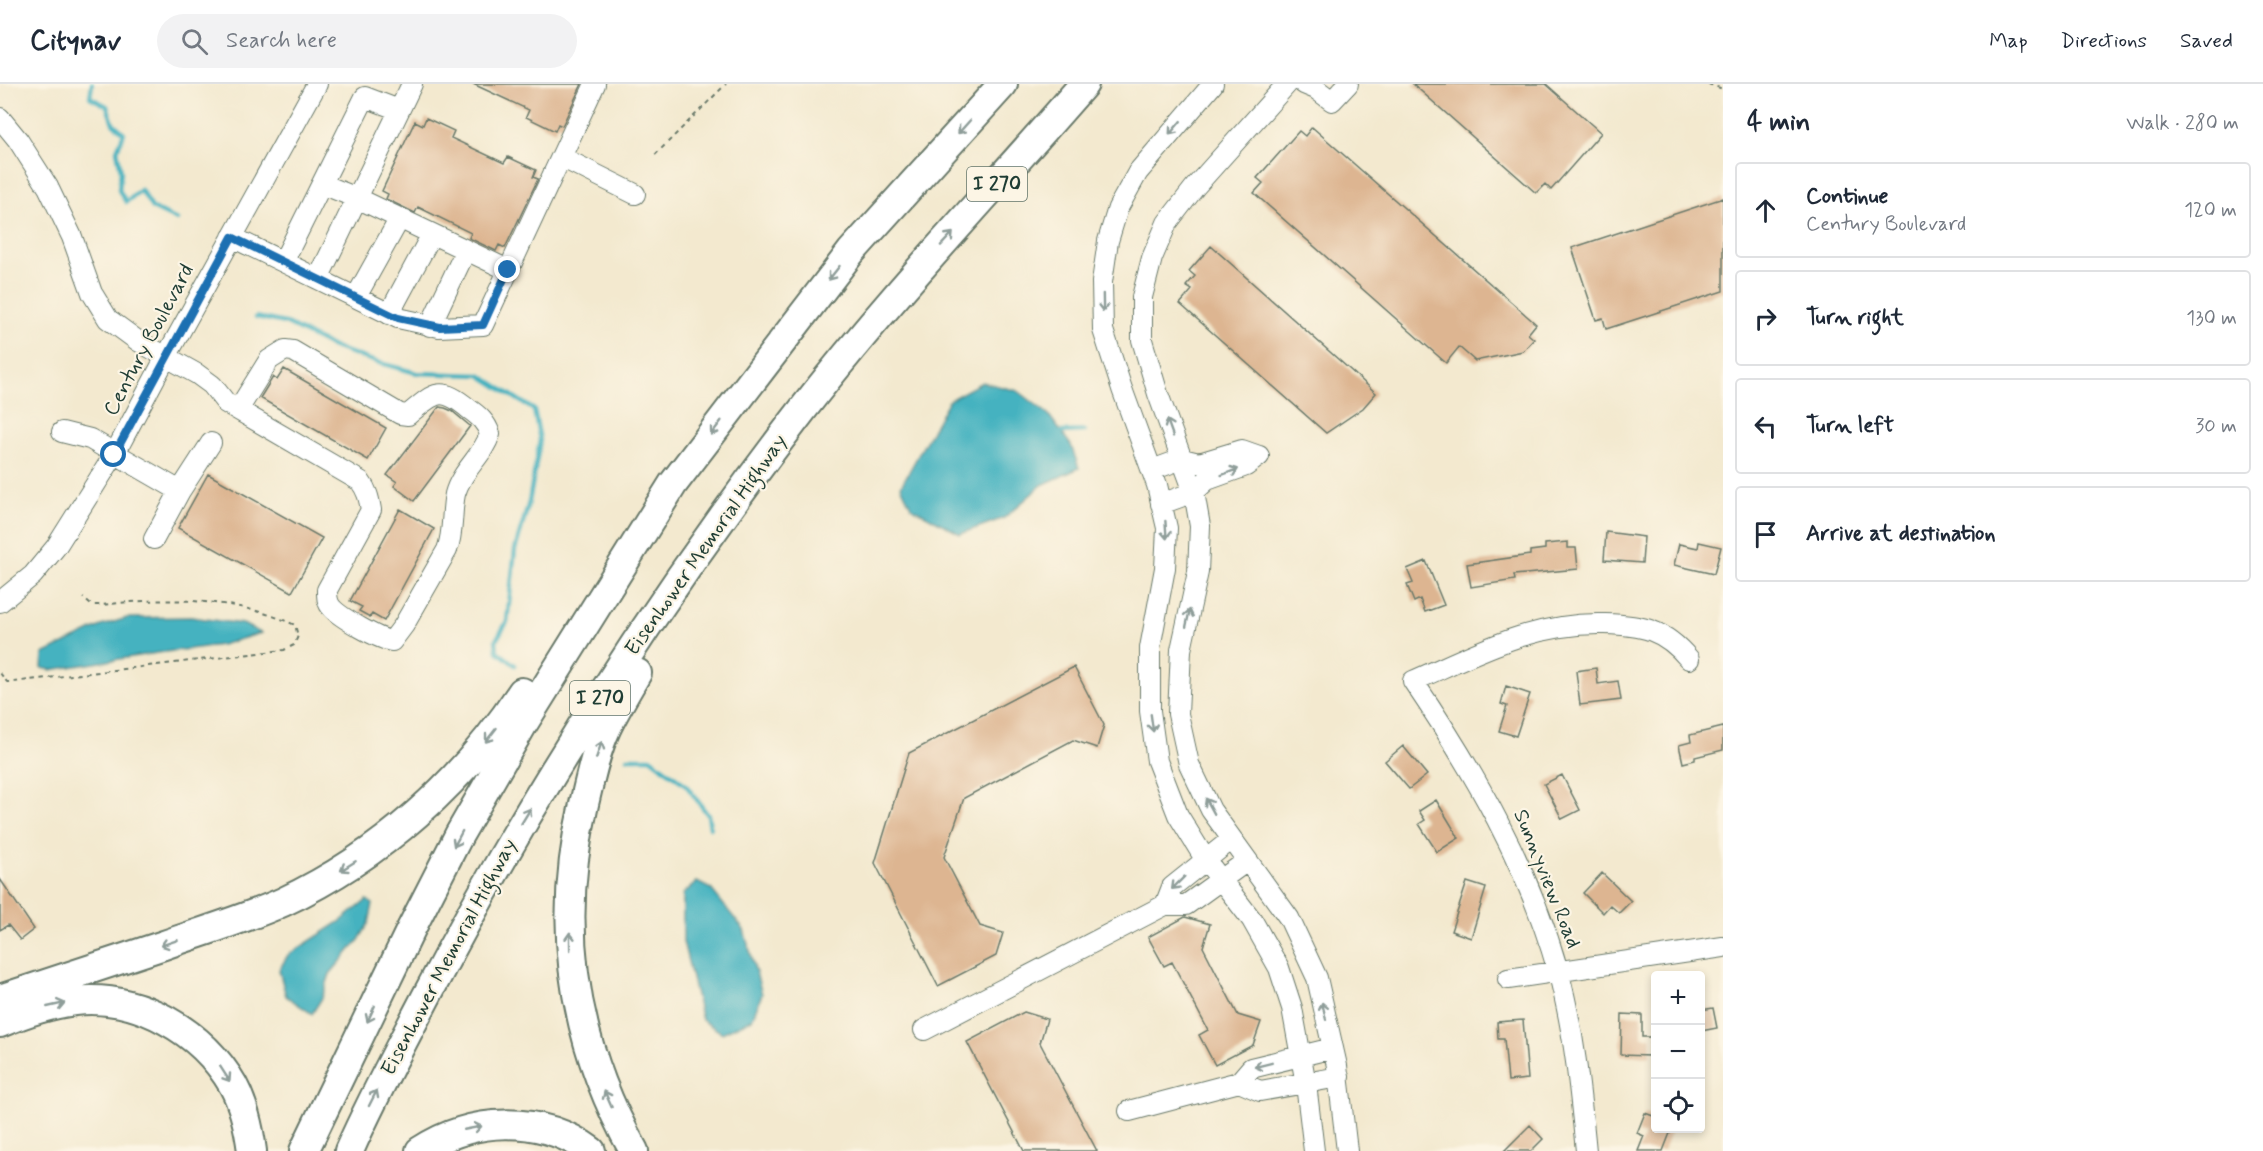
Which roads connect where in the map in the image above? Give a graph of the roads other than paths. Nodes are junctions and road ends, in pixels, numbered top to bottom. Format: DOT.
graph roads {
  1 [pos="317,84"];
  2 [pos="595,84"];
  3 [pos="1003,84"];
  4 [pos="1084,84"];
  5 [pos="1213,84"];
  6 [pos="1287,84"];
  7 [pos="1304,84"];
  8 [pos="1348,84"];
  9 [pos="407,86"];
  10 [pos="399,110"];
  11 [pos="0,118"];
  12 [pos="561,157"];
  13 [pos="322,184"];
  14 [pos="635,194"];
  15 [pos="357,198"];
  16 [pos="399,218"];
  17 [pos="432,234"];
  18 [pos="232,237"];
  19 [pos="466,250"];
  20 [pos="283,262"];
  21 [pos="508,270"];
  22 [pos="318,279"];
  23 [pos="907,281"];
  24 [pos="356,297"];
  25 [pos="389,314"];
  26 [pos="430,326"];
  27 [pos="166,357"];
  28 [pos="238,410"];
  29 [pos="62,432"];
  30 [pos="211,443"];
  31 [pos="114,455"];
  32 [pos="1182,459"];
  33 [pos="1152,470"];
  34 [pos="673,484"];
  35 [pos="180,491"];
  36 [pos="1194,492"];
  37 [pos="1161,504"];
  38 [pos="154,539"];
  39 [pos="0,602"];
  40 [pos="1689,659"];
  41 [pos="1232,839"];
  42 [pos="1204,859"];
  43 [pos="1247,861"];
  44 [pos="1221,880"];
  45 [pos="1164,905"];
  46 [pos="1723,947"];
  47 [pos="1558,971"];
  48 [pos="1508,979"];
  49 [pos="0,999"];
  50 [pos="0,1023"];
  51 [pos="924,1030"];
  52 [pos="1333,1048"];
  53 [pos="1300,1056"];
  54 [pos="1339,1077"];
  55 [pos="1239,1082"];
  56 [pos="1306,1084"];
  57 [pos="1129,1111"];
  58 [pos="252,1151"];
  59 [pos="304,1151"];
  60 [pos="349,1151"];
  61 [pos="420,1151"];
  62 [pos="591,1151"];
  63 [pos="634,1151"];
  64 [pos="1314,1151"];
  65 [pos="1347,1151"];
  66 [pos="1586,1151"];
  1 -- 18 [label="street, Century Boulevard"];
  2 -- 12 [label="street"];
  3 -- 34 [label="highway, Eisenhower Memorial Highway / I 270, one-way"];
  23 -- 4 [label="highway, Eisenhower Memorial Highway / I 270, one-way"];
  5 -- 33 [label="street, one-way"];
  32 -- 6 [label="street, one-way"];
  7 -- 8 [label="street"];
  9 -- 10 [label="street"];
  10 -- 13 [label="street"];
  10 -- 15 [label="street"];
  11 -- 27 [label="street"];
  12 -- 14 [label="street"];
  12 -- 21 [label="street"];
  13 -- 15 [label="street"];
  13 -- 20 [label="street"];
  15 -- 16 [label="street"];
  15 -- 22 [label="street"];
  16 -- 17 [label="street"];
  16 -- 24 [label="street"];
  17 -- 19 [label="street"];
  17 -- 25 [label="street"];
  18 -- 20 [label="street"];
  18 -- 27 [label="street, Century Boulevard"];
  19 -- 21 [label="street"];
  19 -- 26 [label="street"];
  20 -- 22 [label="street"];
  21 -- 26 [label="street"];
  22 -- 24 [label="street"];
  60 -- 23 [label="highway, Eisenhower Memorial Highway / I 270, one-way"];
  63 -- 23 [label="highway, one-way"];
  24 -- 25 [label="street"];
  25 -- 26 [label="street"];
  27 -- 28 [label="street"];
  27 -- 31 [label="street, Century Boulevard"];
  28 -- 28 [label="street"];
  29 -- 31 [label="street"];
  30 -- 35 [label="street"];
  31 -- 35 [label="street"];
  31 -- 39 [label="street, Century Boulevard"];
  32 -- 33 [label="street"];
  32 -- 36 [label="street"];
  36 -- 32 [label="street, one-way"];
  33 -- 37 [label="street"];
  34 -- 49 [label="highway, one-way"];
  34 -- 59 [label="highway, Eisenhower Memorial Highway / I 270, one-way"];
  35 -- 38 [label="street"];
  36 -- 37 [label="street"];
  41 -- 36 [label="street, one-way"];
  37 -- 42 [label="street, one-way"];
  40 -- 47 [label="street, Sunnyview Road"];
  41 -- 42 [label="street"];
  41 -- 43 [label="street"];
  42 -- 44 [label="street"];
  42 -- 45 [label="street, one-way"];
  43 -- 44 [label="street"];
  52 -- 43 [label="street, one-way"];
  44 -- 45 [label="street"];
  44 -- 53 [label="street"];
  45 -- 51 [label="street"];
  46 -- 47 [label="street"];
  47 -- 48 [label="street"];
  47 -- 66 [label="street, Sunnyview Road"];
  50 -- 58 [label="highway, one-way"];
  52 -- 53 [label="street"];
  52 -- 54 [label="street"];
  53 -- 55 [label="street, one-way"];
  53 -- 56 [label="street"];
  54 -- 56 [label="street"];
  54 -- 65 [label="street"];
  55 -- 56 [label="street"];
  55 -- 57 [label="street"];
  56 -- 64 [label="street"];
  61 -- 62 [label="highway, one-way"];
}
